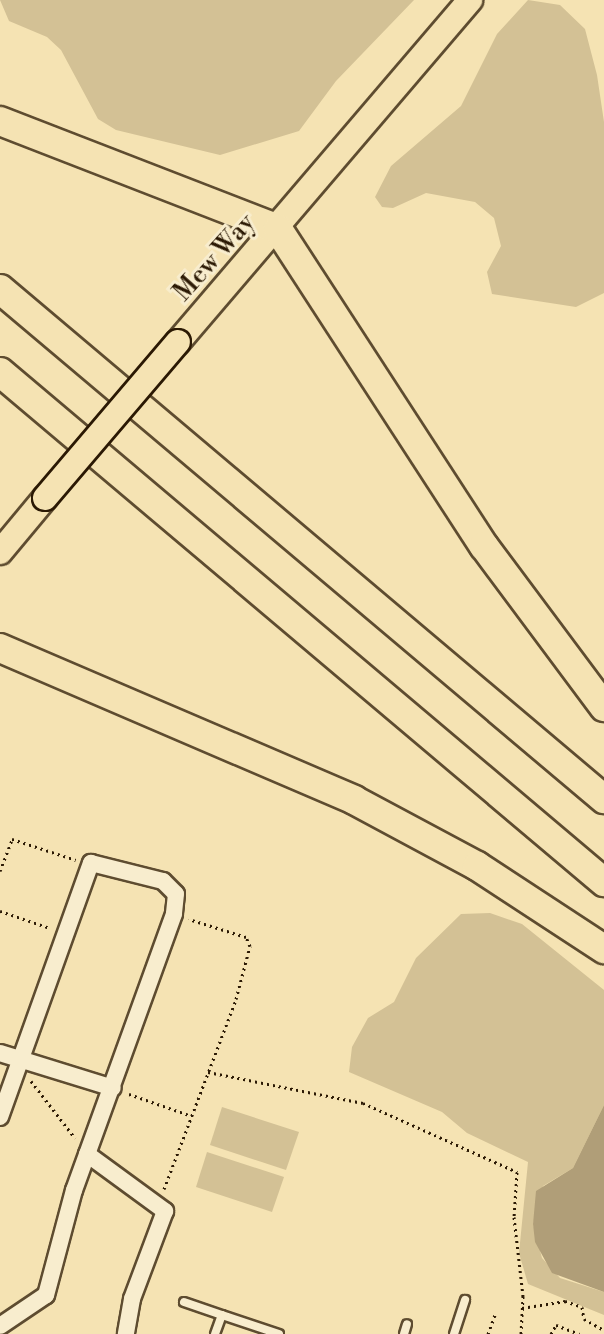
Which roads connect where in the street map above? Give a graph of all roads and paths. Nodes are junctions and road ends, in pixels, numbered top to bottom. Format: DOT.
graph roads {
  1 [pos="470,0"];
  2 [pos="0,121"];
  3 [pos="278,229"];
  4 [pos="0,289"];
  5 [pos="0,372"];
  6 [pos="0,552"];
  7 [pos="0,648"];
  8 [pos="604,707"];
  9 [pos="604,799"];
  10 [pos="91,863"];
  11 [pos="0,871"];
  12 [pos="604,882"];
  13 [pos="0,911"];
  14 [pos="174,914"];
  15 [pos="68,934"];
  16 [pos="604,949"];
  17 [pos="0,1053"];
  18 [pos="19,1060"];
  19 [pos="208,1072"];
  20 [pos="113,1088"];
  21 [pos="189,1115"];
  22 [pos="0,1117"];
  23 [pos="87,1154"];
  24 [pos="156,1200"];
  25 [pos="465,1300"];
  26 [pos="184,1302"];
  27 [pos="522,1308"];
  28 [pos="496,1312"];
  29 [pos="222,1315"];
  30 [pos="407,1324"];
  31 [pos="0,1326"];
  32 [pos="604,1330"];
  33 [pos="126,1334"];
  34 [pos="215,1334"];
  35 [pos="279,1334"];
  36 [pos="404,1334"];
  37 [pos="454,1334"];
  38 [pos="488,1334"];
  39 [pos="521,1334"];
  40 [pos="551,1334"];
  41 [pos="579,1334"];
  1 -- 3 [label="main road, Mew Way"];
  2 -- 3 [label="highway"];
  3 -- 6 [label="main road, Mew Way, bridge"];
  3 -- 8 [label="highway"];
  4 -- 9 [label="highway"];
  5 -- 12 [label="highway"];
  7 -- 16 [label="highway"];
  10 -- 11 [label="path"];
  10 -- 14 [label="street"];
  10 -- 15 [label="street"];
  13 -- 15 [label="path"];
  14 -- 19 [label="path"];
  14 -- 20 [label="street"];
  15 -- 18 [label="street"];
  17 -- 18 [label="street"];
  18 -- 20 [label="street"];
  18 -- 22 [label="street"];
  18 -- 23 [label="path"];
  19 -- 21 [label="path"];
  19 -- 27 [label="path"];
  20 -- 21 [label="path"];
  20 -- 23 [label="street"];
  21 -- 24 [label="path"];
  23 -- 24 [label="street"];
  23 -- 31 [label="street"];
  24 -- 33 [label="street"];
  25 -- 37 [label="lane"];
  26 -- 29 [label="lane"];
  27 -- 32 [label="path"];
  27 -- 39 [label="path"];
  28 -- 38 [label="path"];
  29 -- 34 [label="lane"];
  29 -- 35 [label="lane"];
  30 -- 36 [label="lane"];
  40 -- 41 [label="path"];
}
